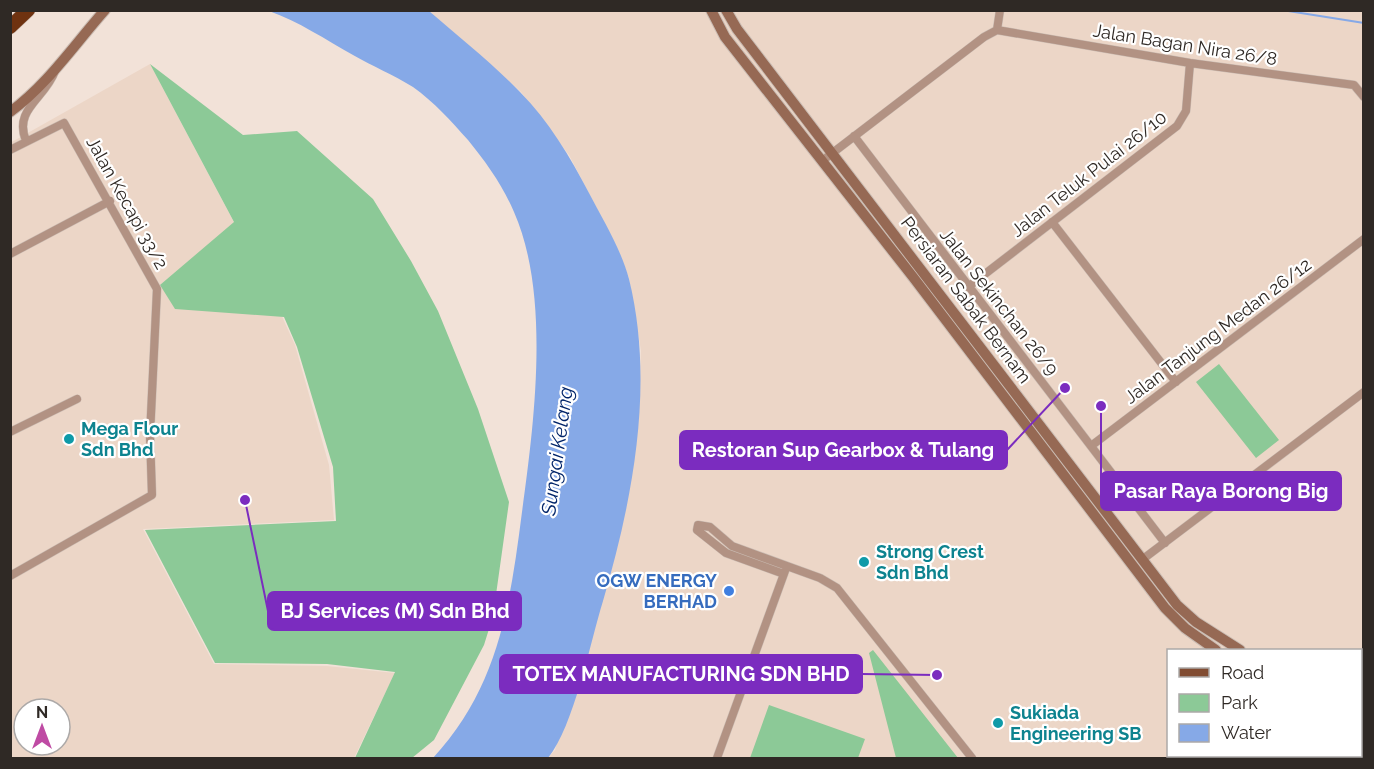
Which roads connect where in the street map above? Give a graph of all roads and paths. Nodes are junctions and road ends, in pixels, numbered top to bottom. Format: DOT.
graph roads {
  1 [pos="28,10"];
  2 [pos="105,10"];
  3 [pos="711,10"];
  4 [pos="726,10"];
  5 [pos="1000,10"];
  6 [pos="10,27"];
  7 [pos="997,30"];
  8 [pos="1190,63"];
  9 [pos="56,70"];
  10 [pos="1364,97"];
  11 [pos="10,112"];
  12 [pos="854,136"];
  13 [pos="26,141"];
  14 [pos="10,150"];
  15 [pos="833,153"];
  16 [pos="822,161"];
  17 [pos="110,201"];
  18 [pos="1052,222"];
  19 [pos="1364,239"];
  20 [pos="10,254"];
  21 [pos="968,287"];
  22 [pos="1176,382"];
  23 [pos="1364,392"];
  24 [pos="77,399"];
  25 [pos="10,432"];
  26 [pos="1091,446"];
  27 [pos="1165,543"];
  28 [pos="1143,559"];
  29 [pos="786,570"];
  30 [pos="10,576"];
  31 [pos="1213,649"];
  32 [pos="1237,649"];
  33 [pos="717,759"];
  34 [pos="972,759"];
  1 -- 6 [label="highway"];
  2 -- 9 [label="street"];
  3 -- 16 [label="street, Persiaran Sabak Bernam"];
  4 -- 15 [label="street, Persiaran Sabak Bernam"];
  5 -- 7 [label="street"];
  7 -- 8 [label="street, Jalan Bagan Nira 26/8"];
  7 -- 12 [label="street"];
  8 -- 10 [label="street, Jalan Bagan Nira 26/8"];
  8 -- 18 [label="street, Jalan Teluk Pulai 26/10"];
  9 -- 11 [label="street"];
  9 -- 13 [label="street"];
  12 -- 15 [label="street"];
  12 -- 21 [label="street, Jalan Sekinchan 26/9"];
  13 -- 14 [label="street"];
  13 -- 17 [label="street, Jalan Kecapi 33/2"];
  15 -- 16 [label="street"];
  15 -- 28 [label="street, Persiaran Sabak Bernam"];
  16 -- 31 [label="street, Persiaran Sabak Bernam"];
  17 -- 20 [label="street"];
  17 -- 30 [label="street, Jalan Kecapi 33/2"];
  18 -- 21 [label="street, Jalan Teluk Pulai 26/10"];
  18 -- 22 [label="street"];
  19 -- 22 [label="street, Jalan Tanjung Medan 26/12"];
  21 -- 26 [label="street, Jalan Sekinchan 26/9"];
  22 -- 26 [label="street, Jalan Tanjung Medan 26/12"];
  23 -- 27 [label="street"];
  24 -- 25 [label="street"];
  26 -- 27 [label="street, Jalan Sekinchan 26/9"];
  27 -- 28 [label="street"];
  28 -- 32 [label="street, Persiaran Sabak Bernam"];
  29 -- 29 [label="street"];
  29 -- 33 [label="street"];
  29 -- 34 [label="street"];
}
